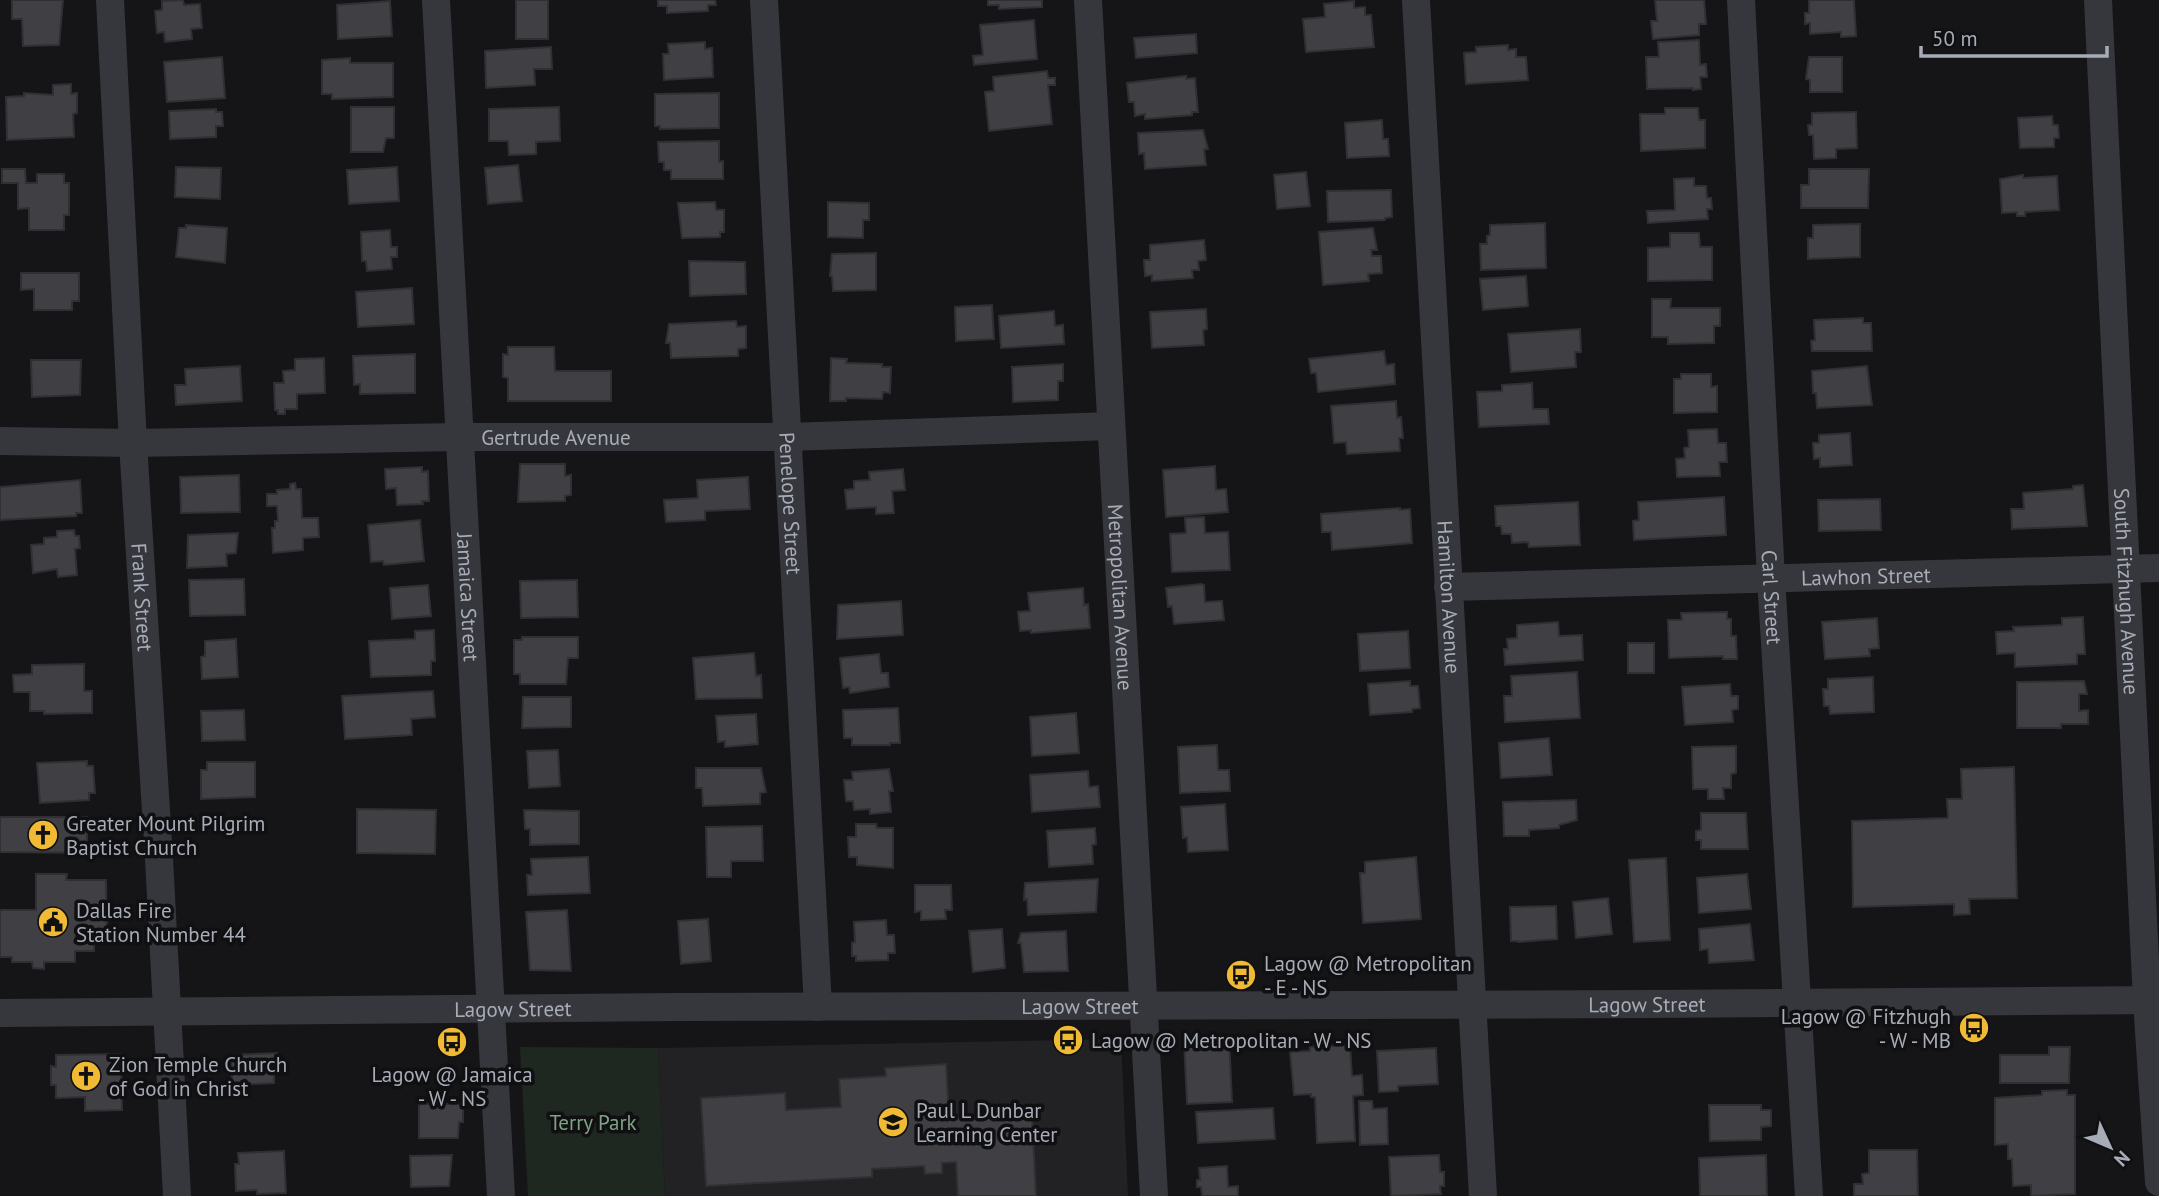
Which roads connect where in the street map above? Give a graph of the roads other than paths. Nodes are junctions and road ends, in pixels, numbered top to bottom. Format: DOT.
graph roads {
  1 [pos="110,0"];
  2 [pos="436,0"];
  3 [pos="764,0"];
  4 [pos="1088,0"];
  5 [pos="1416,0"];
  6 [pos="1741,0"];
  7 [pos="2098,0"];
  8 [pos="1111,426"];
  9 [pos="787,437"];
  10 [pos="458,438"];
  11 [pos="0,441"];
  12 [pos="133,443"];
  13 [pos="2159,568"];
  14 [pos="2127,569"];
  15 [pos="1772,578"];
  16 [pos="1448,587"];
  17 [pos="2153,1000"];
  18 [pos="1798,1003"];
  19 [pos="1471,1004"];
  20 [pos="1144,1005"];
  21 [pos="818,1007"];
  22 [pos="491,1010"];
  23 [pos="0,1013"];
  24 [pos="168,1013"];
  25 [pos="2159,1182"];
  26 [pos="177,1196"];
  27 [pos="501,1196"];
  28 [pos="1154,1196"];
  29 [pos="1483,1196"];
  30 [pos="1809,1196"];
  1 -- 12 [label="street, Frank Street"];
  2 -- 10 [label="street, Jamaica Street"];
  3 -- 9 [label="street, Penelope Street"];
  4 -- 8 [label="street, Metropolitan Avenue"];
  5 -- 16 [label="street, Hamilton Avenue"];
  6 -- 15 [label="street, Carl Street"];
  7 -- 14 [label="street, South Fitzhugh Avenue"];
  8 -- 9 [label="street, Gertrude Avenue"];
  8 -- 20 [label="street, Metropolitan Avenue"];
  9 -- 10 [label="street, Gertrude Avenue"];
  9 -- 21 [label="street, Penelope Street"];
  10 -- 12 [label="street, Gertrude Avenue"];
  10 -- 22 [label="street, Jamaica Street"];
  11 -- 12 [label="street, Gertrude Avenue"];
  12 -- 24 [label="street, Frank Street"];
  13 -- 14 [label="street, Lawhon Street"];
  14 -- 15 [label="street, Lawhon Street"];
  14 -- 17 [label="street, South Fitzhugh Avenue"];
  15 -- 16 [label="street, Lawhon Street"];
  15 -- 18 [label="street, Carl Street"];
  16 -- 19 [label="street, Hamilton Avenue"];
  17 -- 18 [label="street, Lagow Street"];
  17 -- 25 [label="street, South Fitzhugh Avenue"];
  18 -- 19 [label="street, Lagow Street"];
  18 -- 30 [label="street, Carl Street"];
  19 -- 20 [label="street, Lagow Street"];
  19 -- 29 [label="street, Hamilton Avenue"];
  20 -- 21 [label="street, Lagow Street"];
  20 -- 28 [label="street, Metropolitan Avenue"];
  21 -- 22 [label="street, Lagow Street"];
  22 -- 24 [label="street, Lagow Street"];
  22 -- 27 [label="street, Jamaica Street"];
  23 -- 24 [label="street, Lagow Street"];
  24 -- 26 [label="street, Frank Street"];
}
